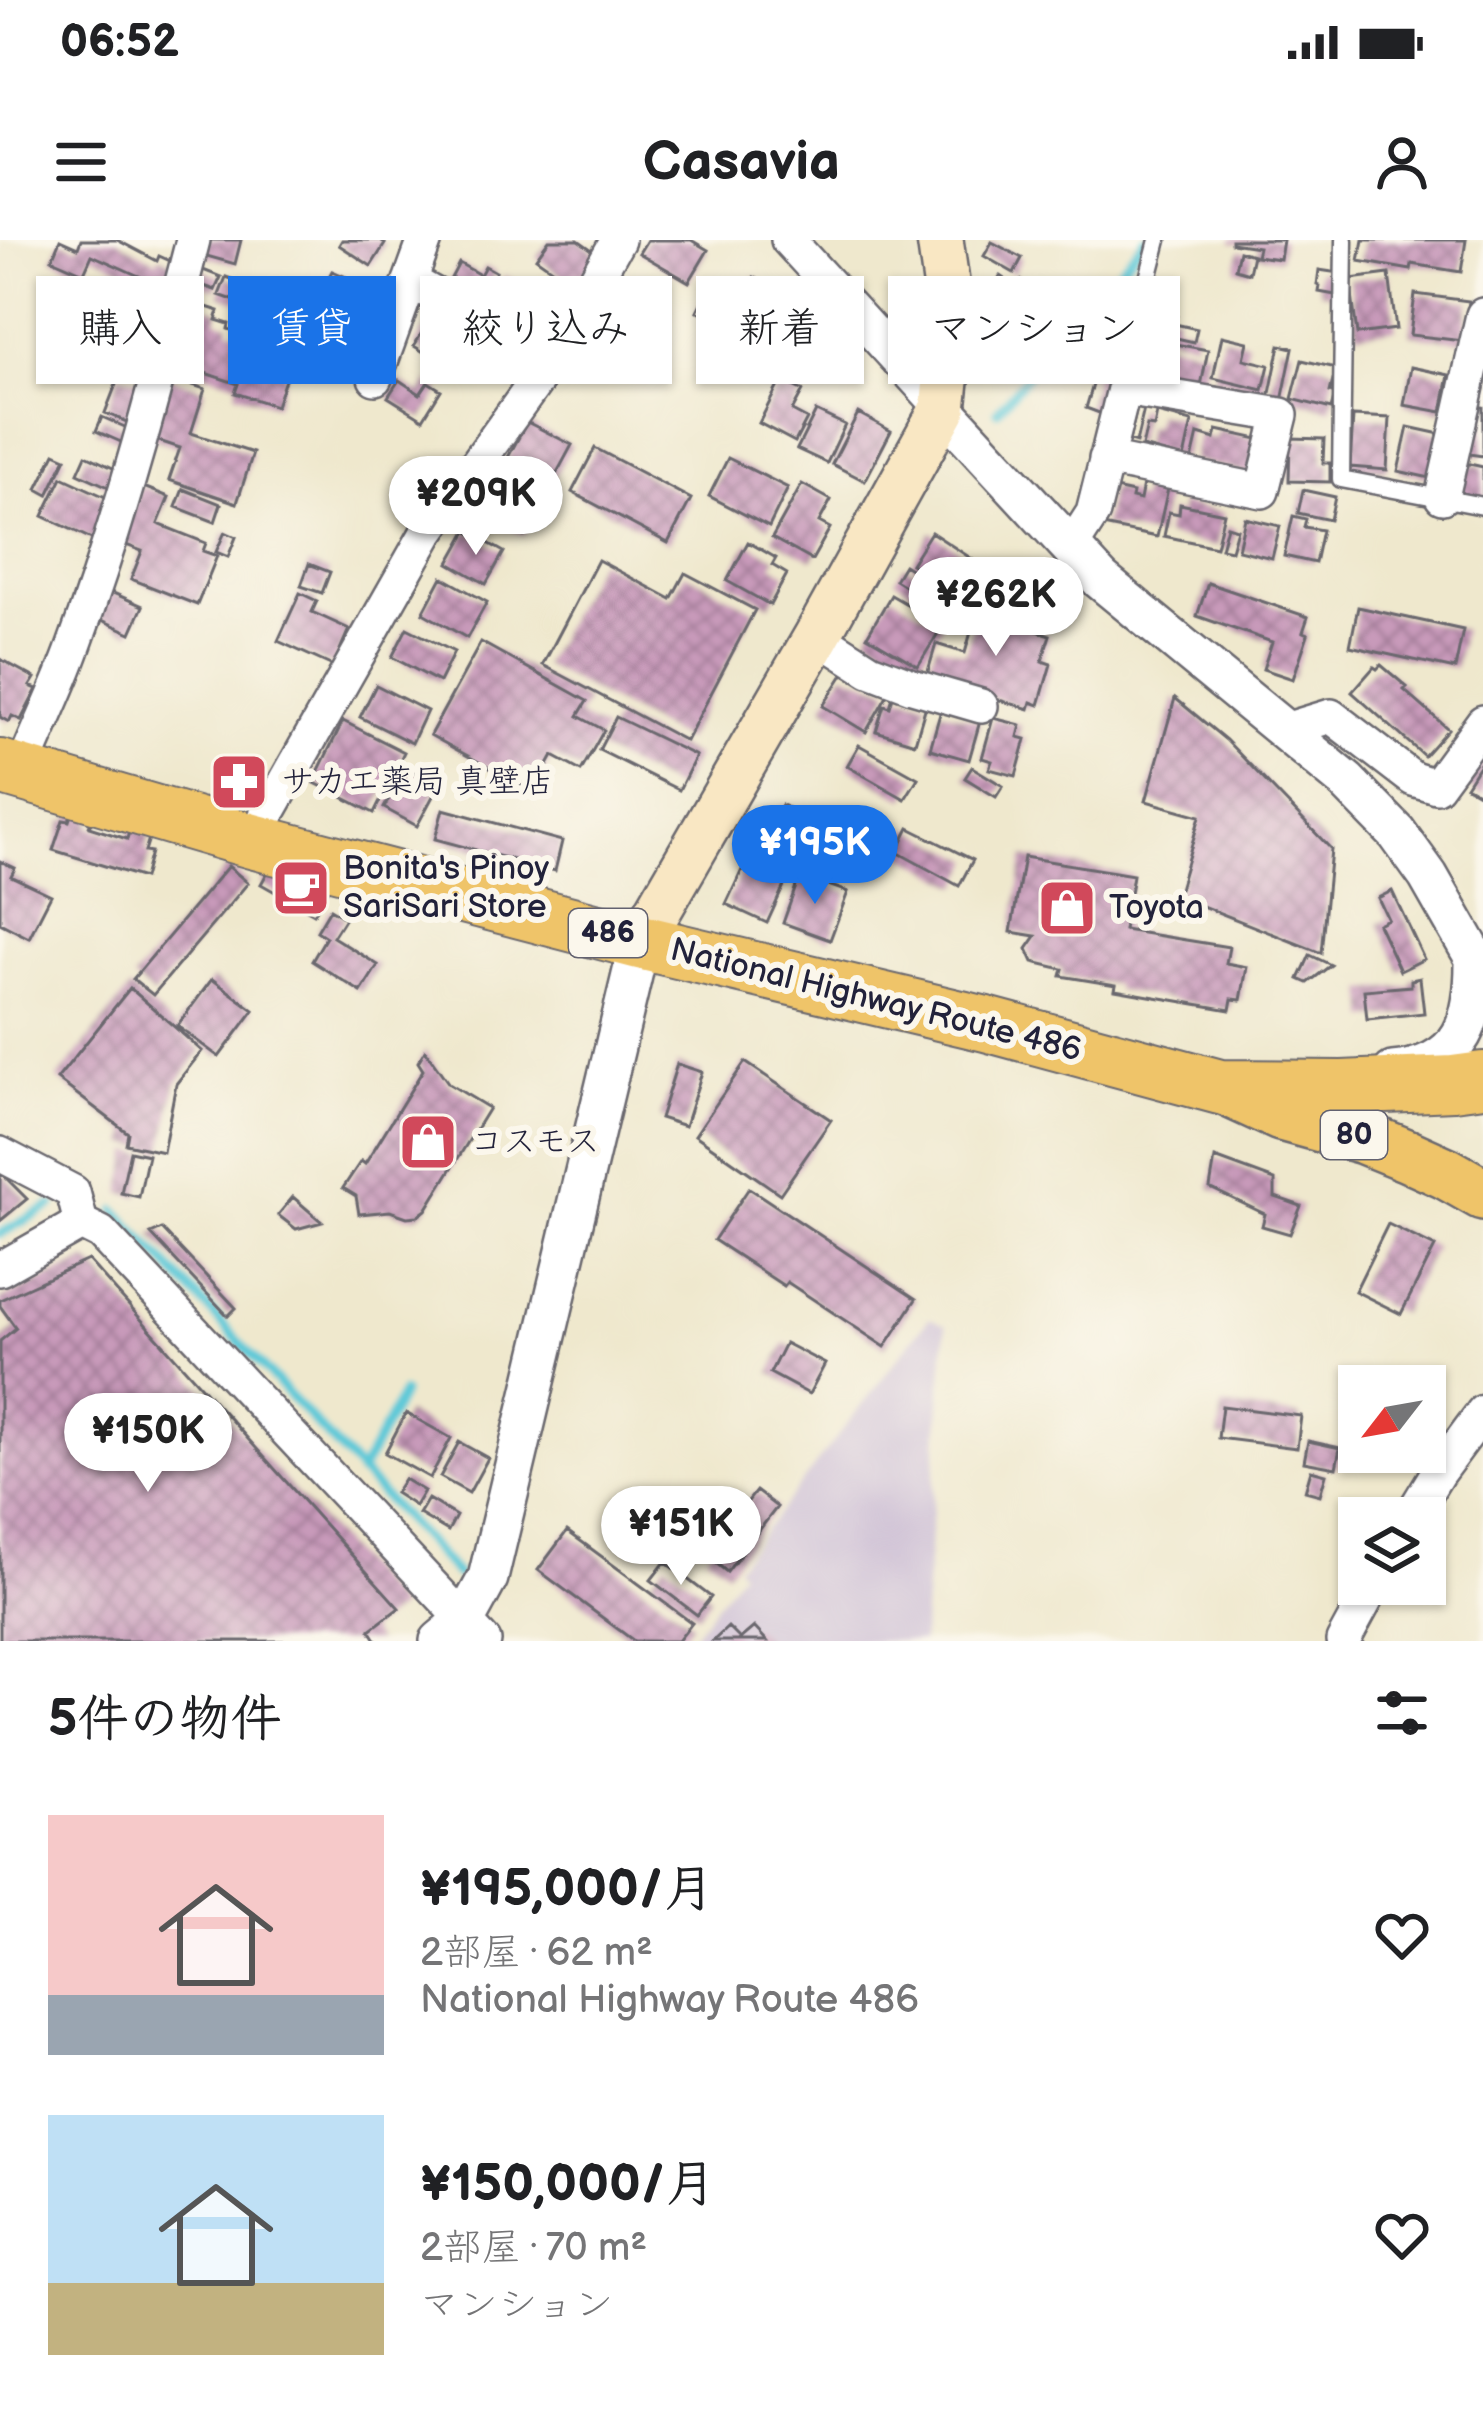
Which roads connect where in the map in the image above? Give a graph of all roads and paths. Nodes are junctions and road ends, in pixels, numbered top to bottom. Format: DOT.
graph roads {
  1 [pos="193,240"];
  2 [pos="425,240"];
  3 [pos="618,240"];
  4 [pos="788,240"];
  5 [pos="940,240"];
  6 [pos="1157,240"];
  7 [pos="1344,240"];
  8 [pos="598,276"];
  9 [pos="1148,276"];
  10 [pos="410,281"];
  11 [pos="420,287"];
  12 [pos="1483,315"];
  13 [pos="396,320"];
  14 [pos="533,384"];
  15 [pos="1125,384"];
  16 [pos="1124,388"];
  17 [pos="943,410"];
  18 [pos="1106,459"];
  19 [pos="1442,497"];
  20 [pos="1483,506"];
  21 [pos="1071,548"];
  22 [pos="817,636"];
  23 [pos="981,706"];
  24 [pos="1483,722"];
  25 [pos="1285,730"];
  26 [pos="10,770"];
  27 [pos="251,841"];
  28 [pos="640,942"];
  29 [pos="1480,948"];
  30 [pos="1483,1079"];
  31 [pos="1220,1088"];
  32 [pos="1342,1088"];
  33 [pos="0,1154"];
  34 [pos="1483,1194"];
  35 [pos="81,1223"];
  36 [pos="0,1269"];
  37 [pos="1483,1412"];
  38 [pos="1423,1497"];
  39 [pos="1363,1605"];
  40 [pos="463,1634"];
  41 [pos="1343,1641"];
  1 -- 26 [label="street"];
  2 -- 10 [label="street"];
  3 -- 8 [label="street"];
  4 -- 17 [label="street"];
  5 -- 17 [label="main road"];
  6 -- 9 [label="lane"];
  7 -- 19 [label="lane"];
  10 -- 11 [label="street"];
  10 -- 13 [label="street"];
  12 -- 19 [label="street"];
  14 -- 27 [label="street"];
  15 -- 16 [label="street"];
  16 -- 18 [label="street"];
  16 -- 18 [label="street"];
  17 -- 21 [label="street"];
  17 -- 22 [label="main road"];
  18 -- 21 [label="street"];
  19 -- 20 [label="lane"];
  21 -- 25 [label="street"];
  22 -- 23 [label="street"];
  22 -- 28 [label="main road"];
  24 -- 25 [label="street"];
  25 -- 29 [label="street"];
  26 -- 27 [label="highway, National Highway Route 486 / 486"];
  27 -- 28 [label="highway, National Highway Route 486 / 486"];
  28 -- 31 [label="highway, National Highway Route 486 / 486"];
  28 -- 40 [label="street"];
  29 -- 32 [label="street"];
  30 -- 32 [label="highway, National Highway Route 486 / 486"];
  31 -- 32 [label="highway, National Highway Route 486 / 486"];
  31 -- 34 [label="main road, 80"];
  33 -- 35 [label="street"];
  35 -- 36 [label="street"];
  35 -- 40 [label="street"];
  37 -- 38 [label="street"];
  39 -- 41 [label="street"];
}
